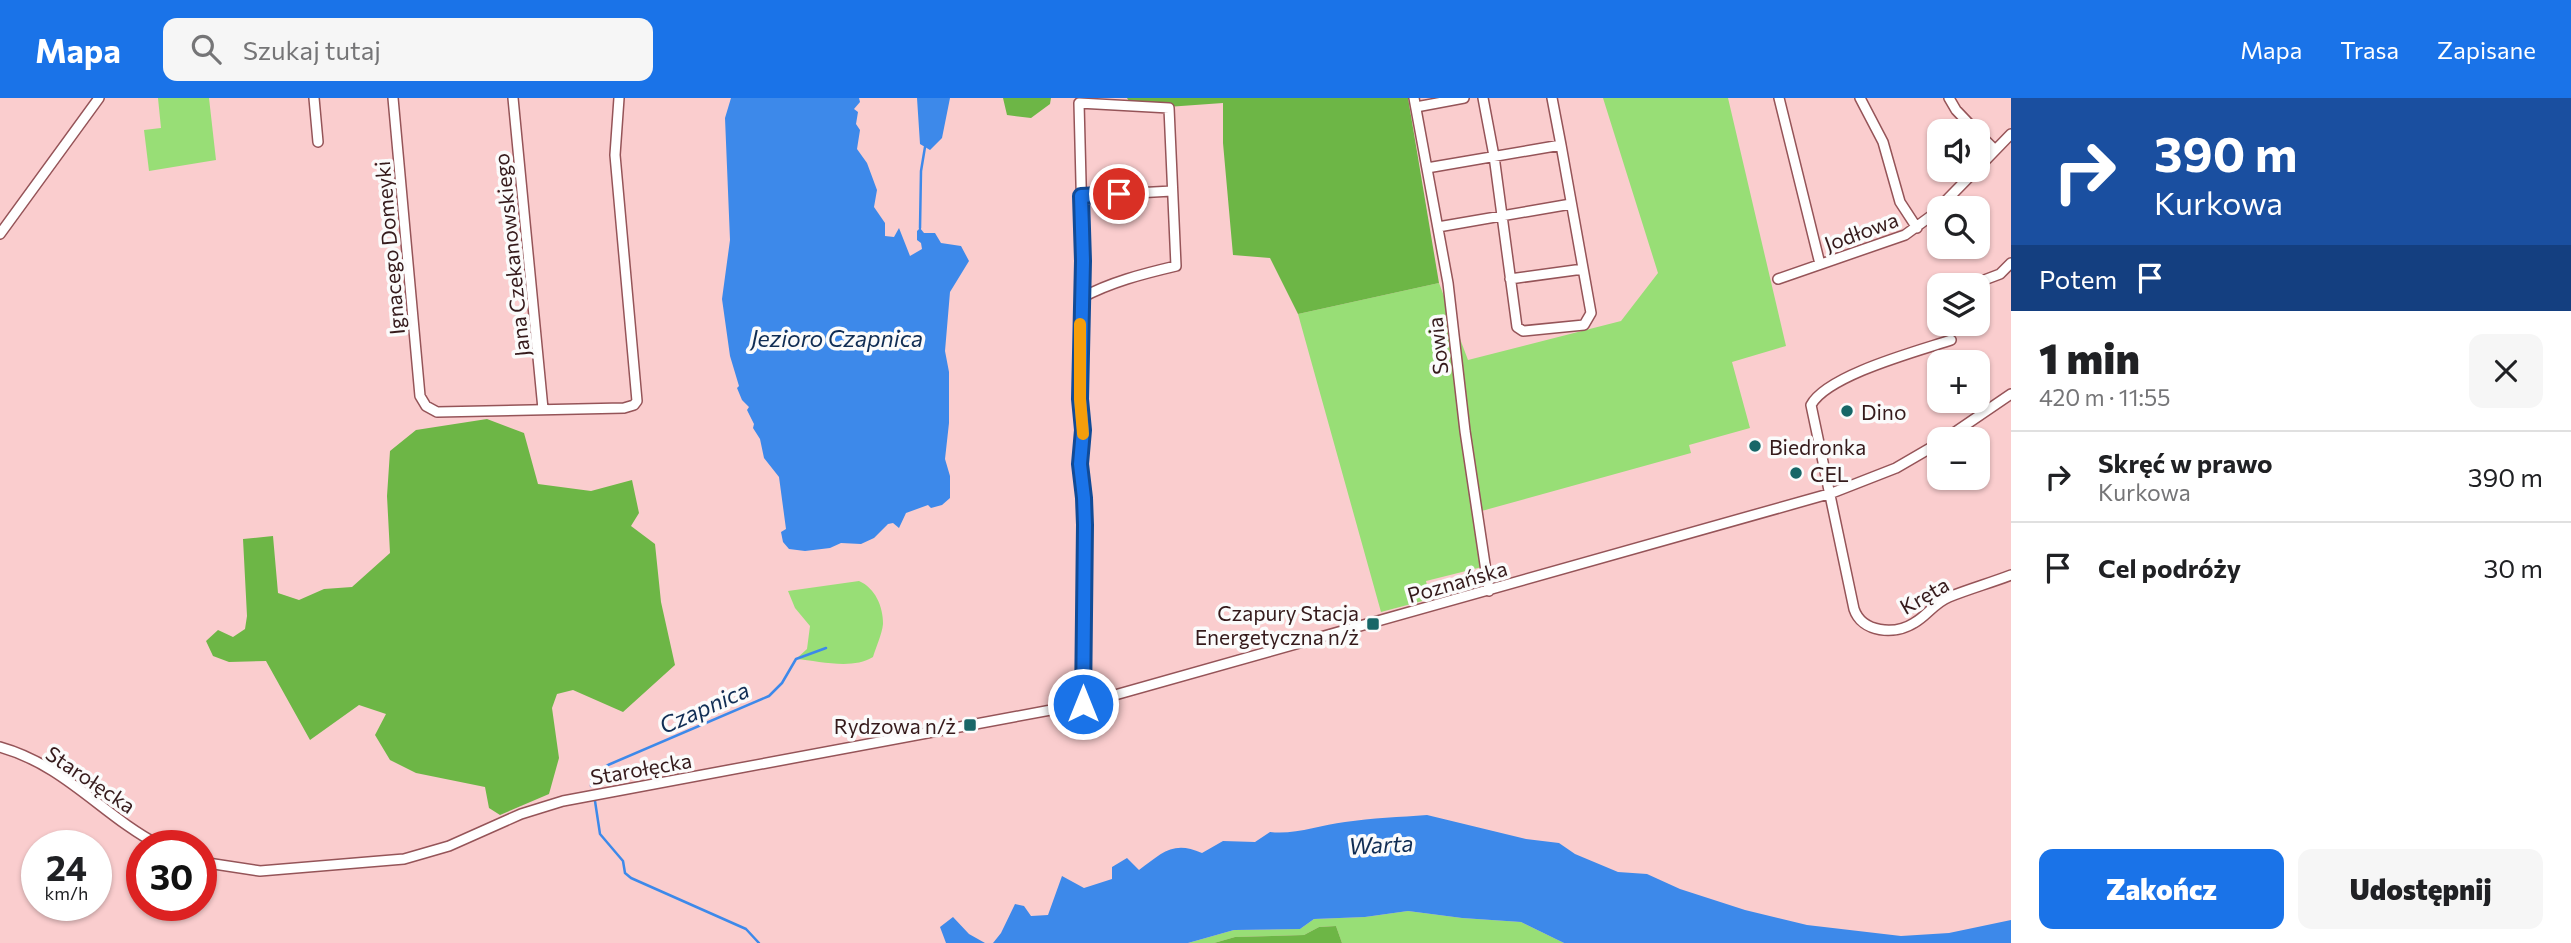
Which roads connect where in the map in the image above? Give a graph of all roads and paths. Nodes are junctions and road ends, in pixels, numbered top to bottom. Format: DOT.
graph roads {
  1 [pos="99,98"];
  2 [pos="314,98"];
  3 [pos="393,98"];
  4 [pos="513,98"];
  5 [pos="619,98"];
  6 [pos="1464,98"];
  7 [pos="1483,98"];
  8 [pos="1552,98"];
  9 [pos="1792,98"];
  10 [pos="1860,98"];
  11 [pos="1949,98"];
  12 [pos="1780,101"];
  13 [pos="1415,102"];
  14 [pos="1964,119"];
  15 [pos="2011,134"];
  16 [pos="318,142"];
  17 [pos="1561,145"];
  18 [pos="1990,145"];
  19 [pos="1995,150"];
  20 [pos="1990,155"];
  21 [pos="1493,156"];
  22 [pos="1427,168"];
  23 [pos="1964,182"];
  24 [pos="1172,191"];
  25 [pos="1081,196"];
  26 [pos="1571,204"];
  27 [pos="1502,216"];
  28 [pos="1438,227"];
  29 [pos="1917,228"];
  30 [pos="0,234"];
  31 [pos="2011,263"];
  32 [pos="1820,264"];
  33 [pos="1583,269"];
  34 [pos="1990,278"];
  35 [pos="1510,279"];
  36 [pos="1777,279"];
  37 [pos="1081,299"];
  38 [pos="1951,340"];
  39 [pos="2011,394"];
  40 [pos="543,409"];
  41 [pos="1963,427"];
  42 [pos="1927,450"];
  43 [pos="1832,493"];
  44 [pos="2011,575"];
  45 [pos="1489,591"];
  46 [pos="1088,703"];
  47 [pos="0,747"];
  48 [pos="135,830"];
  49 [pos="217,864"];
  1 -- 30 [label="street"];
  2 -- 16 [label="street"];
  3 -- 40 [label="street, Ignacego Domeyki"];
  4 -- 40 [label="street, Jana Czekanowskiego"];
  5 -- 40 [label="street"];
  6 -- 13 [label="street"];
  7 -- 21 [label="street"];
  8 -- 17 [label="street"];
  9 -- 12 [label="street"];
  10 -- 29 [label="street"];
  11 -- 14 [label="street"];
  12 -- 32 [label="street"];
  13 -- 22 [label="street, Sowia"];
  15 -- 19 [label="street, Jodłowa"];
  17 -- 21 [label="street"];
  17 -- 26 [label="street"];
  18 -- 19 [label="street"];
  19 -- 20 [label="street, Jodłowa"];
  21 -- 22 [label="street"];
  21 -- 27 [label="street"];
  22 -- 28 [label="street, Sowia"];
  23 -- 29 [label="street, Jodłowa"];
  24 -- 25 [label="street"];
  24 -- 25 [label="street"];
  24 -- 37 [label="street"];
  25 -- 37 [label="street"];
  26 -- 27 [label="street"];
  26 -- 33 [label="street"];
  27 -- 28 [label="street"];
  27 -- 35 [label="street"];
  28 -- 45 [label="street, Sowia"];
  29 -- 32 [label="street, Jodłowa"];
  31 -- 34 [label="street"];
  32 -- 36 [label="street, Jodłowa"];
  33 -- 35 [label="street"];
  33 -- 35 [label="street"];
  37 -- 46 [label="street"];
  38 -- 43 [label="street"];
  39 -- 41 [label="street"];
  42 -- 43 [label="street, Poznańska"];
  43 -- 44 [label="street, Kręta"];
  43 -- 45 [label="street, Poznańska"];
  45 -- 46 [label="street, Poznańska"];
  46 -- 49 [label="street, Starołęcka"];
  47 -- 48 [label="street, Starołęcka"];
}
